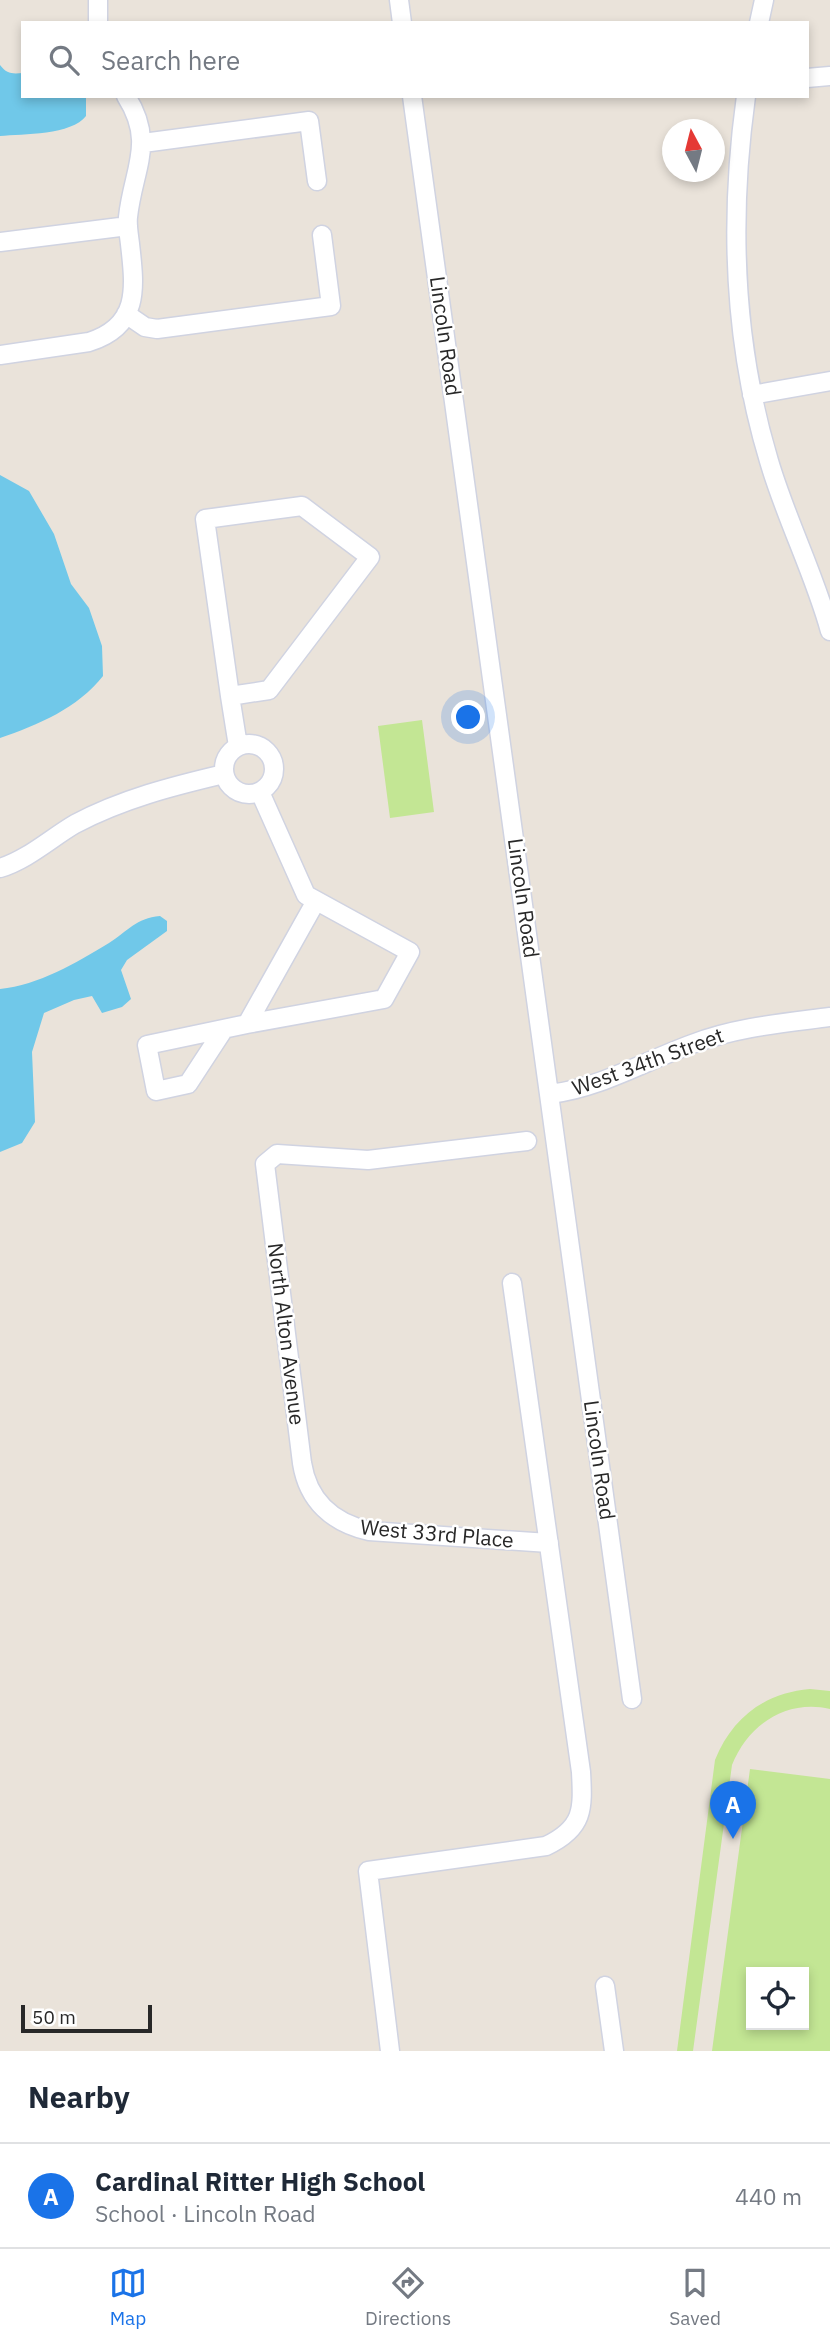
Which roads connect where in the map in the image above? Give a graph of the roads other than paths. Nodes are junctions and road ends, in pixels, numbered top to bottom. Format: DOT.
graph roads {
  1 [pos="98,0"];
  2 [pos="399,0"];
  3 [pos="764,0"];
  4 [pos="98,21"];
  5 [pos="402,21"];
  6 [pos="759,21"];
  7 [pos="830,76"];
  8 [pos="809,78"];
  9 [pos="127,98"];
  10 [pos="412,98"];
  11 [pos="746,98"];
  12 [pos="143,143"];
  13 [pos="317,181"];
  14 [pos="128,226"];
  15 [pos="323,235"];
  16 [pos="0,242"];
  17 [pos="127,314"];
  18 [pos="0,355"];
  19 [pos="830,381"];
  20 [pos="752,396"];
  21 [pos="830,631"];
  22 [pos="230,696"];
  23 [pos="238,747"];
  24 [pos="224,774"];
  25 [pos="260,792"];
  26 [pos="0,868"];
  27 [pos="316,901"];
  28 [pos="830,1017"];
  29 [pos="247,1024"];
  30 [pos="224,1029"];
  31 [pos="550,1094"];
  32 [pos="527,1141"];
  33 [pos="512,1283"];
  34 [pos="329,1513"];
  35 [pos="549,1543"];
  36 [pos="632,1699"];
  37 [pos="605,1986"];
  38 [pos="390,2051"];
  39 [pos="614,2051"];
  1 -- 4 [label="street"];
  2 -- 5 [label="street"];
  3 -- 6 [label="street"];
  7 -- 8 [label="street"];
  9 -- 12 [label="street"];
  10 -- 31 [label="street, Lincoln Road"];
  11 -- 20 [label="street"];
  12 -- 13 [label="street"];
  12 -- 14 [label="street"];
  14 -- 16 [label="street"];
  14 -- 17 [label="street"];
  15 -- 17 [label="street"];
  17 -- 18 [label="street"];
  19 -- 20 [label="street"];
  20 -- 21 [label="street"];
  22 -- 22 [label="street"];
  22 -- 23 [label="street"];
  23 -- 24 [label="street"];
  23 -- 25 [label="street"];
  24 -- 25 [label="street"];
  24 -- 26 [label="street"];
  25 -- 27 [label="street"];
  27 -- 29 [label="street"];
  27 -- 29 [label="street"];
  28 -- 31 [label="street, West 34th Street"];
  29 -- 30 [label="street"];
  30 -- 30 [label="street"];
  31 -- 36 [label="street, Lincoln Road"];
  32 -- 34 [label="street, North Alton Avenue"];
  33 -- 35 [label="street"];
  34 -- 35 [label="street, West 33rd Place"];
  35 -- 38 [label="street"];
  37 -- 39 [label="street"];
}
